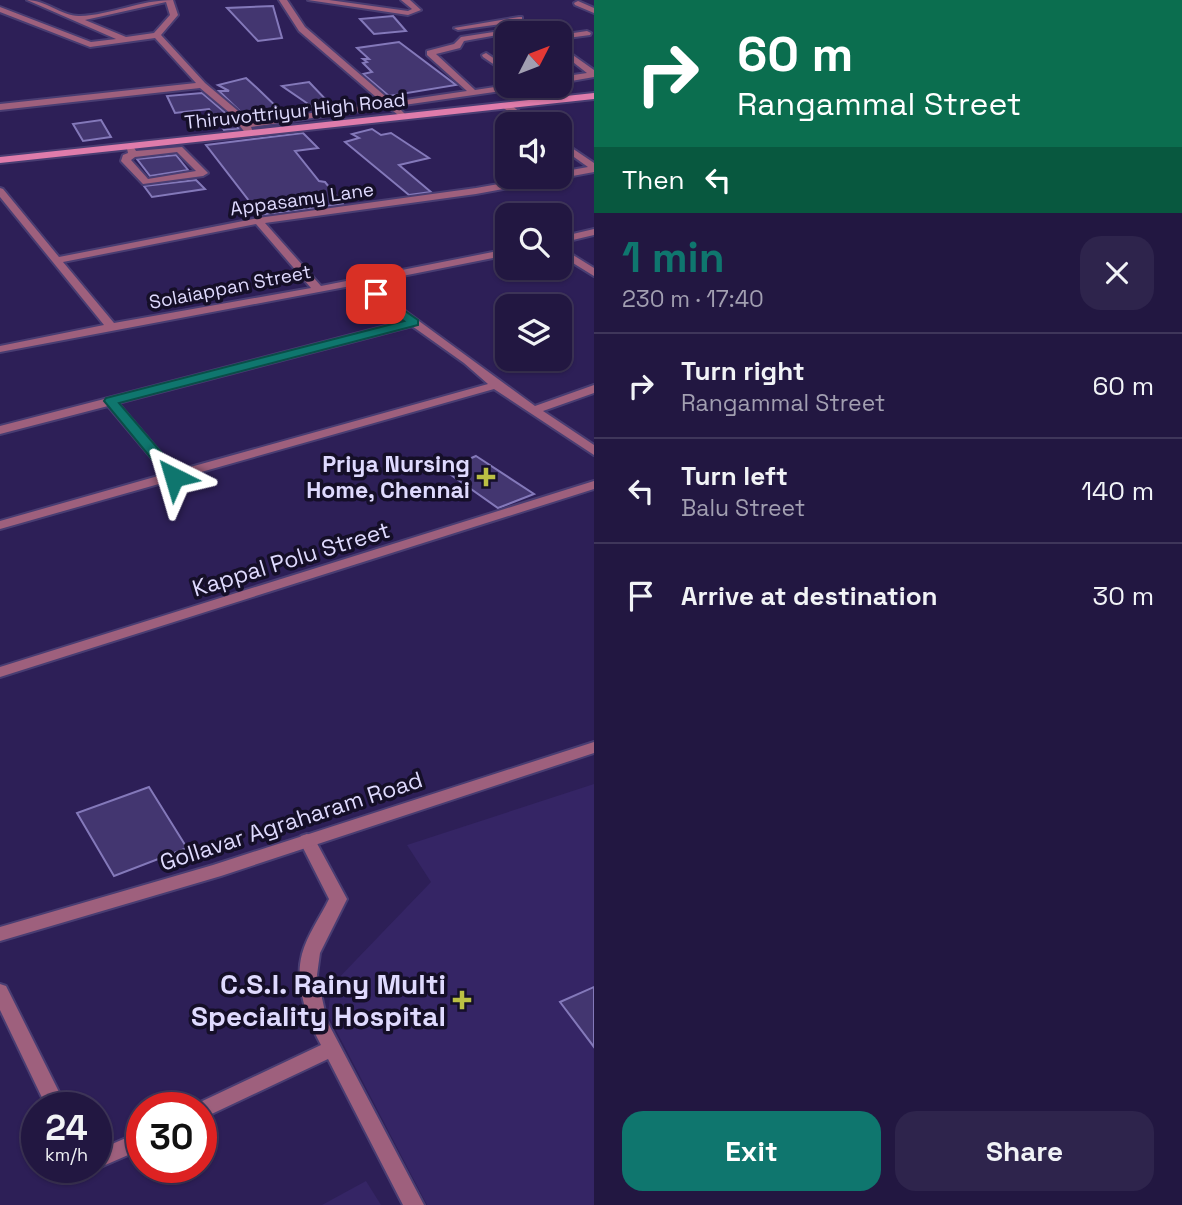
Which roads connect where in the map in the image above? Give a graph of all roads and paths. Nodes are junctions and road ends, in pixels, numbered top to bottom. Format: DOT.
graph roads {
  1 [pos="32,0"];
  2 [pos="168,0"];
  3 [pos="283,0"];
  4 [pos="312,0"];
  5 [pos="405,0"];
  6 [pos="578,3"];
  7 [pos="0,9"];
  8 [pos="502,10"];
  9 [pos="594,11"];
  10 [pos="76,19"];
  11 [pos="519,19"];
  12 [pos="522,21"];
  13 [pos="458,28"];
  14 [pos="587,33"];
  15 [pos="157,35"];
  16 [pos="495,35"];
  17 [pos="572,35"];
  18 [pos="126,40"];
  19 [pos="486,55"];
  20 [pos="572,58"];
  21 [pos="495,62"];
  22 [pos="594,75"];
  23 [pos="572,78"];
  24 [pos="203,85"];
  25 [pos="594,88"];
  26 [pos="495,89"];
  27 [pos="473,92"];
  28 [pos="594,96"];
  29 [pos="388,105"];
  30 [pos="505,106"];
  31 [pos="0,107"];
  32 [pos="514,112"];
  33 [pos="402,115"];
  34 [pos="247,129"];
  35 [pos="178,145"];
  36 [pos="131,150"];
  37 [pos="572,152"];
  38 [pos="0,160"];
  39 [pos="594,168"];
  40 [pos="572,173"];
  41 [pos="495,187"];
  42 [pos="0,191"];
  43 [pos="258,221"];
  44 [pos="594,232"];
  45 [pos="572,237"];
  46 [pos="495,254"];
  47 [pos="572,258"];
  48 [pos="58,260"];
  49 [pos="594,273"];
  50 [pos="357,281"];
  51 [pos="317,288"];
  52 [pos="414,322"];
  53 [pos="111,327"];
  54 [pos="0,349"];
  55 [pos="496,385"];
  56 [pos="594,389"];
  57 [pos="110,401"];
  58 [pos="534,410"];
  59 [pos="0,430"];
  60 [pos="594,451"];
  61 [pos="174,477"];
  62 [pos="594,485"];
  63 [pos="0,525"];
  64 [pos="0,672"];
  65 [pos="594,747"];
  66 [pos="307,840"];
  67 [pos="0,934"];
  68 [pos="0,991"];
  69 [pos="333,1048"];
  70 [pos="49,1092"];
  71 [pos="217,1103"];
  72 [pos="414,1205"];
  1 -- 10 [label="street"];
  2 -- 10 [label="street"];
  2 -- 15 [label="street"];
  3 -- 29 [label="street"];
  4 -- 5 [label="street"];
  6 -- 9 [label="street"];
  7 -- 18 [label="street"];
  8 -- 11 [label="street"];
  10 -- 18 [label="street"];
  11 -- 12 [label="street"];
  11 -- 13 [label="street"];
  14 -- 17 [label="street"];
  15 -- 18 [label="street"];
  15 -- 24 [label="street"];
  16 -- 27 [label="street"];
  19 -- 21 [label="street"];
  20 -- 22 [label="street"];
  22 -- 23 [label="street"];
  24 -- 31 [label="street"];
  24 -- 34 [label="street"];
  25 -- 33 [label="main road"];
  26 -- 27 [label="street"];
  27 -- 29 [label="street"];
  28 -- 30 [label="main road, Thiruvottriyur High Road"];
  29 -- 33 [label="street"];
  29 -- 34 [label="street"];
  30 -- 32 [label="street"];
  30 -- 33 [label="main road, Thiruvottriyur High Road"];
  33 -- 34 [label="main road, Thiruvottriyur High Road"];
  34 -- 35 [label="main road, Thiruvottriyur High Road"];
  35 -- 36 [label="street"];
  35 -- 36 [label="street"];
  36 -- 38 [label="main road"];
  37 -- 39 [label="street"];
  39 -- 40 [label="street"];
  41 -- 43 [label="street, Appasamy Lane"];
  42 -- 48 [label="street"];
  43 -- 48 [label="street, Appasamy Lane"];
  43 -- 51 [label="street"];
  44 -- 45 [label="street"];
  46 -- 50 [label="street, Solaiappan Street"];
  47 -- 49 [label="street"];
  48 -- 53 [label="street"];
  50 -- 51 [label="street, Solaiappan Street"];
  50 -- 52 [label="street"];
  51 -- 53 [label="street, Solaiappan Street"];
  52 -- 55 [label="street"];
  52 -- 57 [label="street"];
  53 -- 54 [label="street, Solaiappan Street"];
  55 -- 58 [label="street"];
  55 -- 61 [label="street"];
  56 -- 58 [label="street"];
  57 -- 59 [label="street"];
  57 -- 61 [label="street"];
  58 -- 60 [label="street"];
  61 -- 63 [label="street"];
  62 -- 64 [label="street, Kappal Polu Street"];
  65 -- 66 [label="street, Gollavar Agraharam Road"];
  66 -- 67 [label="street, Gollavar Agraharam Road"];
  66 -- 69 [label="street"];
  68 -- 70 [label="street"];
  69 -- 71 [label="street"];
  69 -- 72 [label="street"];
}
